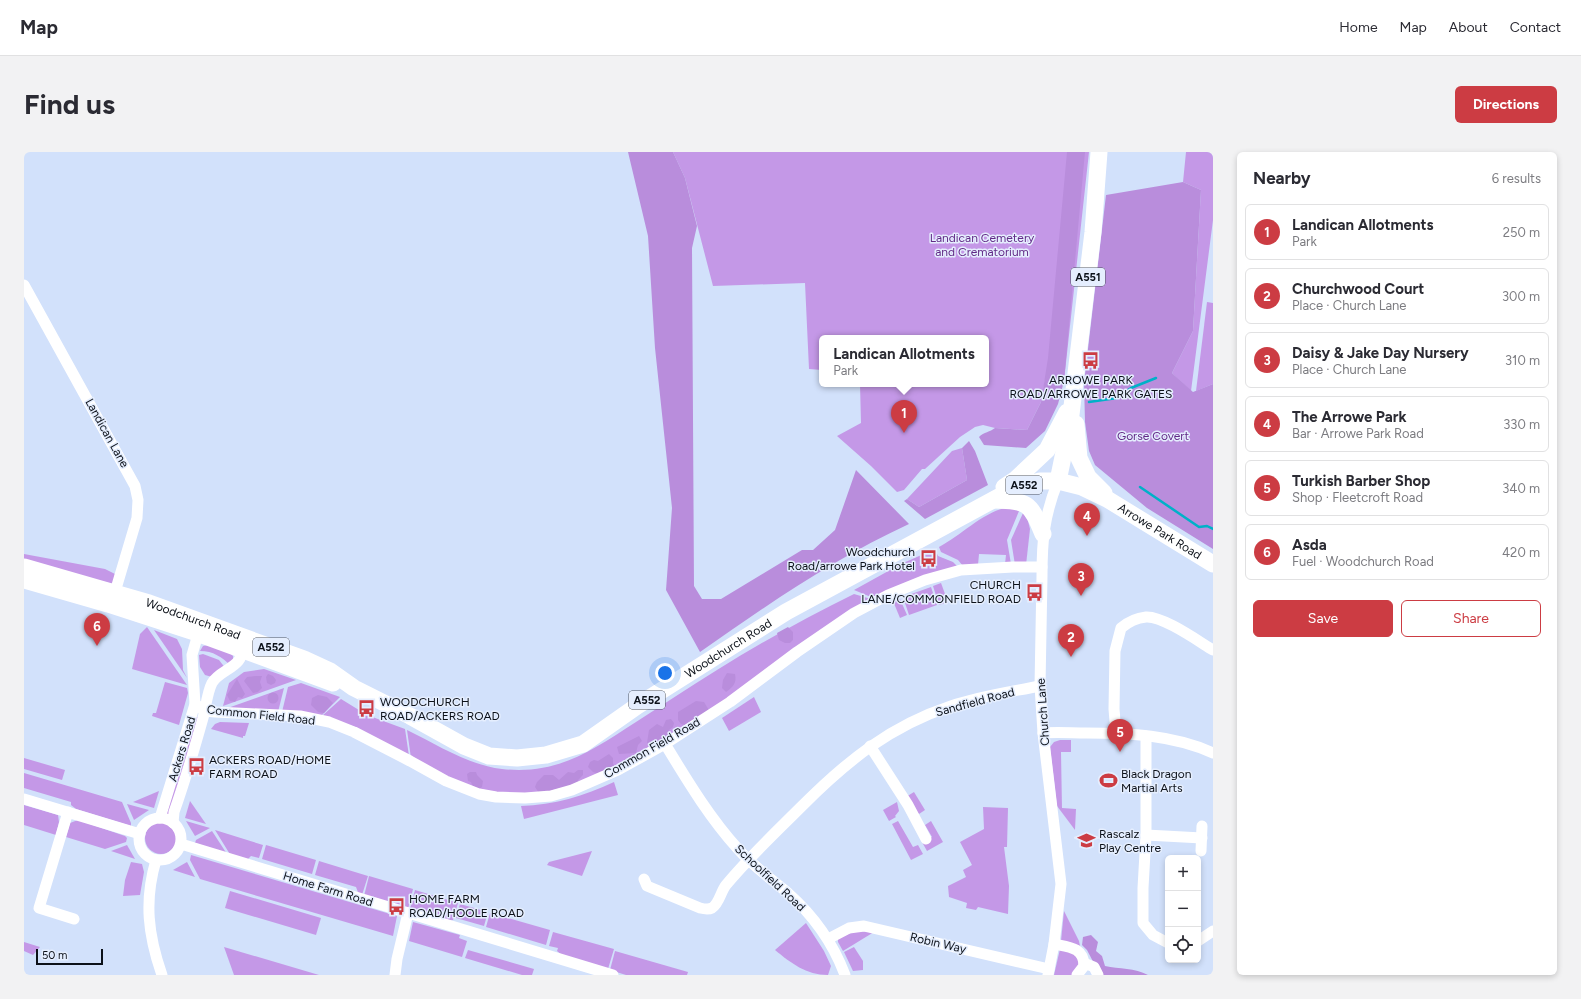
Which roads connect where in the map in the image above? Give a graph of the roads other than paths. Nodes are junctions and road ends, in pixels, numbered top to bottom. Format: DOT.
graph roads {
  1 [pos="1099,152"];
  2 [pos="24,285"];
  3 [pos="1073,402"];
  4 [pos="1058,481"];
  5 [pos="994,500"];
  6 [pos="1115,504"];
  7 [pos="954,522"];
  8 [pos="1043,534"];
  9 [pos="1213,564"];
  10 [pos="1042,567"];
  11 [pos="28,572"];
  12 [pos="115,592"];
  13 [pos="184,615"];
  14 [pos="198,634"];
  15 [pos="243,650"];
  16 [pos="1213,650"];
  17 [pos="194,678"];
  18 [pos="214,681"];
  19 [pos="1040,686"];
  20 [pos="354,688"];
  21 [pos="195,704"];
  22 [pos="205,711"];
  23 [pos="1043,733"];
  24 [pos="1116,733"];
  25 [pos="1146,736"];
  26 [pos="665,744"];
  27 [pos="870,746"];
  28 [pos="1213,753"];
  29 [pos="24,799"];
  30 [pos="68,812"];
  31 [pos="160,818"];
  32 [pos="173,823"];
  33 [pos="1202,826"];
  34 [pos="140,834"];
  35 [pos="1146,835"];
  36 [pos="1202,838"];
  37 [pos="926,839"];
  38 [pos="181,844"];
  39 [pos="1201,851"];
  40 [pos="156,860"];
  41 [pos="749,860"];
  42 [pos="644,879"];
  43 [pos="408,913"];
  44 [pos="74,920"];
  45 [pos="1213,931"];
  46 [pos="828,939"];
  47 [pos="1201,939"];
  48 [pos="1165,942"];
  49 [pos="1054,944"];
  50 [pos="1084,963"];
  51 [pos="1048,972"];
  52 [pos="162,975"];
  53 [pos="395,975"];
  54 [pos="613,975"];
  55 [pos="845,975"];
  56 [pos="1077,975"];
  57 [pos="1098,975"];
  1 -- 3 [label="main road, A551"];
  2 -- 12 [label="street, Landican Lane"];
  3 -- 4 [label="main road, A551"];
  3 -- 6 [label="main road"];
  3 -- 7 [label="main road"];
  4 -- 5 [label="main road, Woodchurch Road / A552"];
  4 -- 6 [label="main road, Arrowe Park Road"];
  4 -- 8 [label="street, Church Lane"];
  5 -- 7 [label="main road, Woodchurch Road / A552"];
  5 -- 8 [label="main road"];
  6 -- 9 [label="main road, Arrowe Park Road"];
  7 -- 20 [label="main road, Woodchurch Road / A552"];
  8 -- 10 [label="street, Church Lane"];
  10 -- 19 [label="street, Church Lane"];
  10 -- 26 [label="street, Common Field Road"];
  11 -- 12 [label="main road, Woodchurch Road / A552"];
  11 -- 14 [label="main road, Woodchurch Road / A552"];
  12 -- 13 [label="main road, Woodchurch Road / A552"];
  13 -- 15 [label="street"];
  13 -- 20 [label="main road, Woodchurch Road / A552"];
  14 -- 15 [label="main road, Woodchurch Road / A552"];
  14 -- 17 [label="street, Ackers Road"];
  15 -- 18 [label="street"];
  15 -- 20 [label="main road, Woodchurch Road / A552"];
  16 -- 24 [label="street"];
  17 -- 18 [label="street"];
  17 -- 21 [label="street, Ackers Road"];
  18 -- 22 [label="street, Ackers Road"];
  19 -- 23 [label="street, Church Lane"];
  19 -- 27 [label="street, Sandfield Road"];
  21 -- 22 [label="street, Common Field Road"];
  21 -- 31 [label="street, Ackers Road"];
  22 -- 26 [label="street, Common Field Road"];
  22 -- 32 [label="street, Ackers Road"];
  23 -- 24 [label="street"];
  23 -- 49 [label="street, Church Lane"];
  24 -- 25 [label="street"];
  25 -- 28 [label="street"];
  25 -- 35 [label="street"];
  26 -- 41 [label="street, Schoolfield Road"];
  27 -- 37 [label="street"];
  27 -- 41 [label="street, Sandfield Road"];
  29 -- 30 [label="street"];
  30 -- 34 [label="street"];
  30 -- 44 [label="street"];
  31 -- 32 [label="street"];
  31 -- 34 [label="street"];
  32 -- 38 [label="street"];
  33 -- 36 [label="street"];
  34 -- 40 [label="street"];
  35 -- 36 [label="street"];
  35 -- 48 [label="street"];
  36 -- 39 [label="street"];
  38 -- 40 [label="street"];
  38 -- 43 [label="street, Home Farm Road"];
  40 -- 52 [label="street"];
  41 -- 42 [label="street, Sandfield Road"];
  41 -- 46 [label="street, Schoolfield Road"];
  43 -- 53 [label="street"];
  43 -- 54 [label="street, Home Farm Road"];
  45 -- 47 [label="street"];
  46 -- 51 [label="street, Robin Way"];
  46 -- 55 [label="street, Schoolfield Road"];
  49 -- 50 [label="street"];
  49 -- 51 [label="street, Church Lane"];
  50 -- 56 [label="street"];
  50 -- 57 [label="street"];
}
